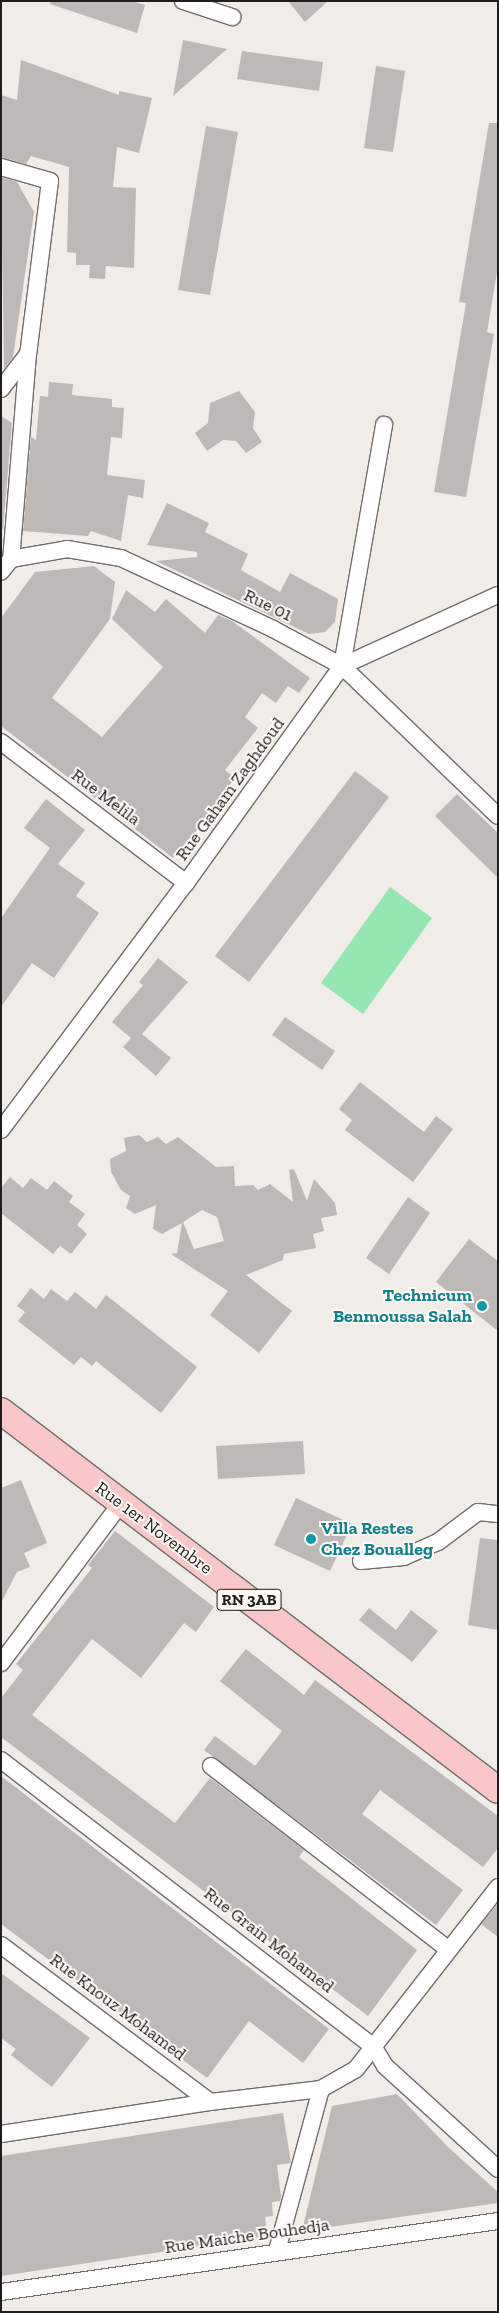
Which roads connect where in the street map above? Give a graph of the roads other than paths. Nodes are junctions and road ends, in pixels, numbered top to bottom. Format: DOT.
graph roads {
  1 [pos="183,1"];
  2 [pos="232,17"];
  3 [pos="1,167"];
  4 [pos="28,354"];
  5 [pos="1,389"];
  6 [pos="384,425"];
  7 [pos="6,565"];
  8 [pos="498,595"];
  9 [pos="342,666"];
  10 [pos="3,748"];
  11 [pos="498,816"];
  12 [pos="186,883"];
  13 [pos="1,1130"];
  14 [pos="1,1411"];
  15 [pos="122,1503"];
  16 [pos="498,1514"];
  17 [pos="360,1561"];
  18 [pos="1,1663"];
  19 [pos="1,1760"];
  20 [pos="210,1766"];
  21 [pos="498,1790"];
  22 [pos="498,1887"];
  23 [pos="1,1944"];
  24 [pos="448,1949"];
  25 [pos="374,2046"];
  26 [pos="321,2089"];
  27 [pos="210,2102"];
  28 [pos="1,2134"];
  29 [pos="498,2169"];
  30 [pos="498,2221"];
  31 [pos="276,2251"];
  32 [pos="1,2292"];
  1 -- 2 [label="street"];
  3 -- 4 [label="street"];
  4 -- 5 [label="street"];
  4 -- 7 [label="street"];
  6 -- 9 [label="street, Rue Gaham Zaghdoud"];
  7 -- 9 [label="street, Rue 01"];
  8 -- 9 [label="street"];
  9 -- 11 [label="street, Rue 01"];
  9 -- 12 [label="street, Rue Gaham Zaghdoud"];
  10 -- 12 [label="street, Rue Melila"];
  12 -- 13 [label="street, Rue Gaham Zaghdoud"];
  14 -- 15 [label="main road, Rue 1er Novembre / RN 3AB"];
  15 -- 18 [label="street"];
  15 -- 21 [label="main road, Rue 1er Novembre / RN 3AB"];
  16 -- 17 [label="street"];
  19 -- 25 [label="street, Rue Grain Mohamed"];
  20 -- 24 [label="street"];
  22 -- 24 [label="street"];
  23 -- 27 [label="street, Rue Knouz Mohamed"];
  24 -- 25 [label="street"];
  25 -- 26 [label="street"];
  25 -- 29 [label="street, Rue Grain Mohamed"];
  26 -- 27 [label="street"];
  26 -- 31 [label="street"];
  27 -- 28 [label="street"];
  30 -- 31 [label="street, Rue Maiche Bouhedja"];
  31 -- 32 [label="street, Rue Maiche Bouhedja"];
}
